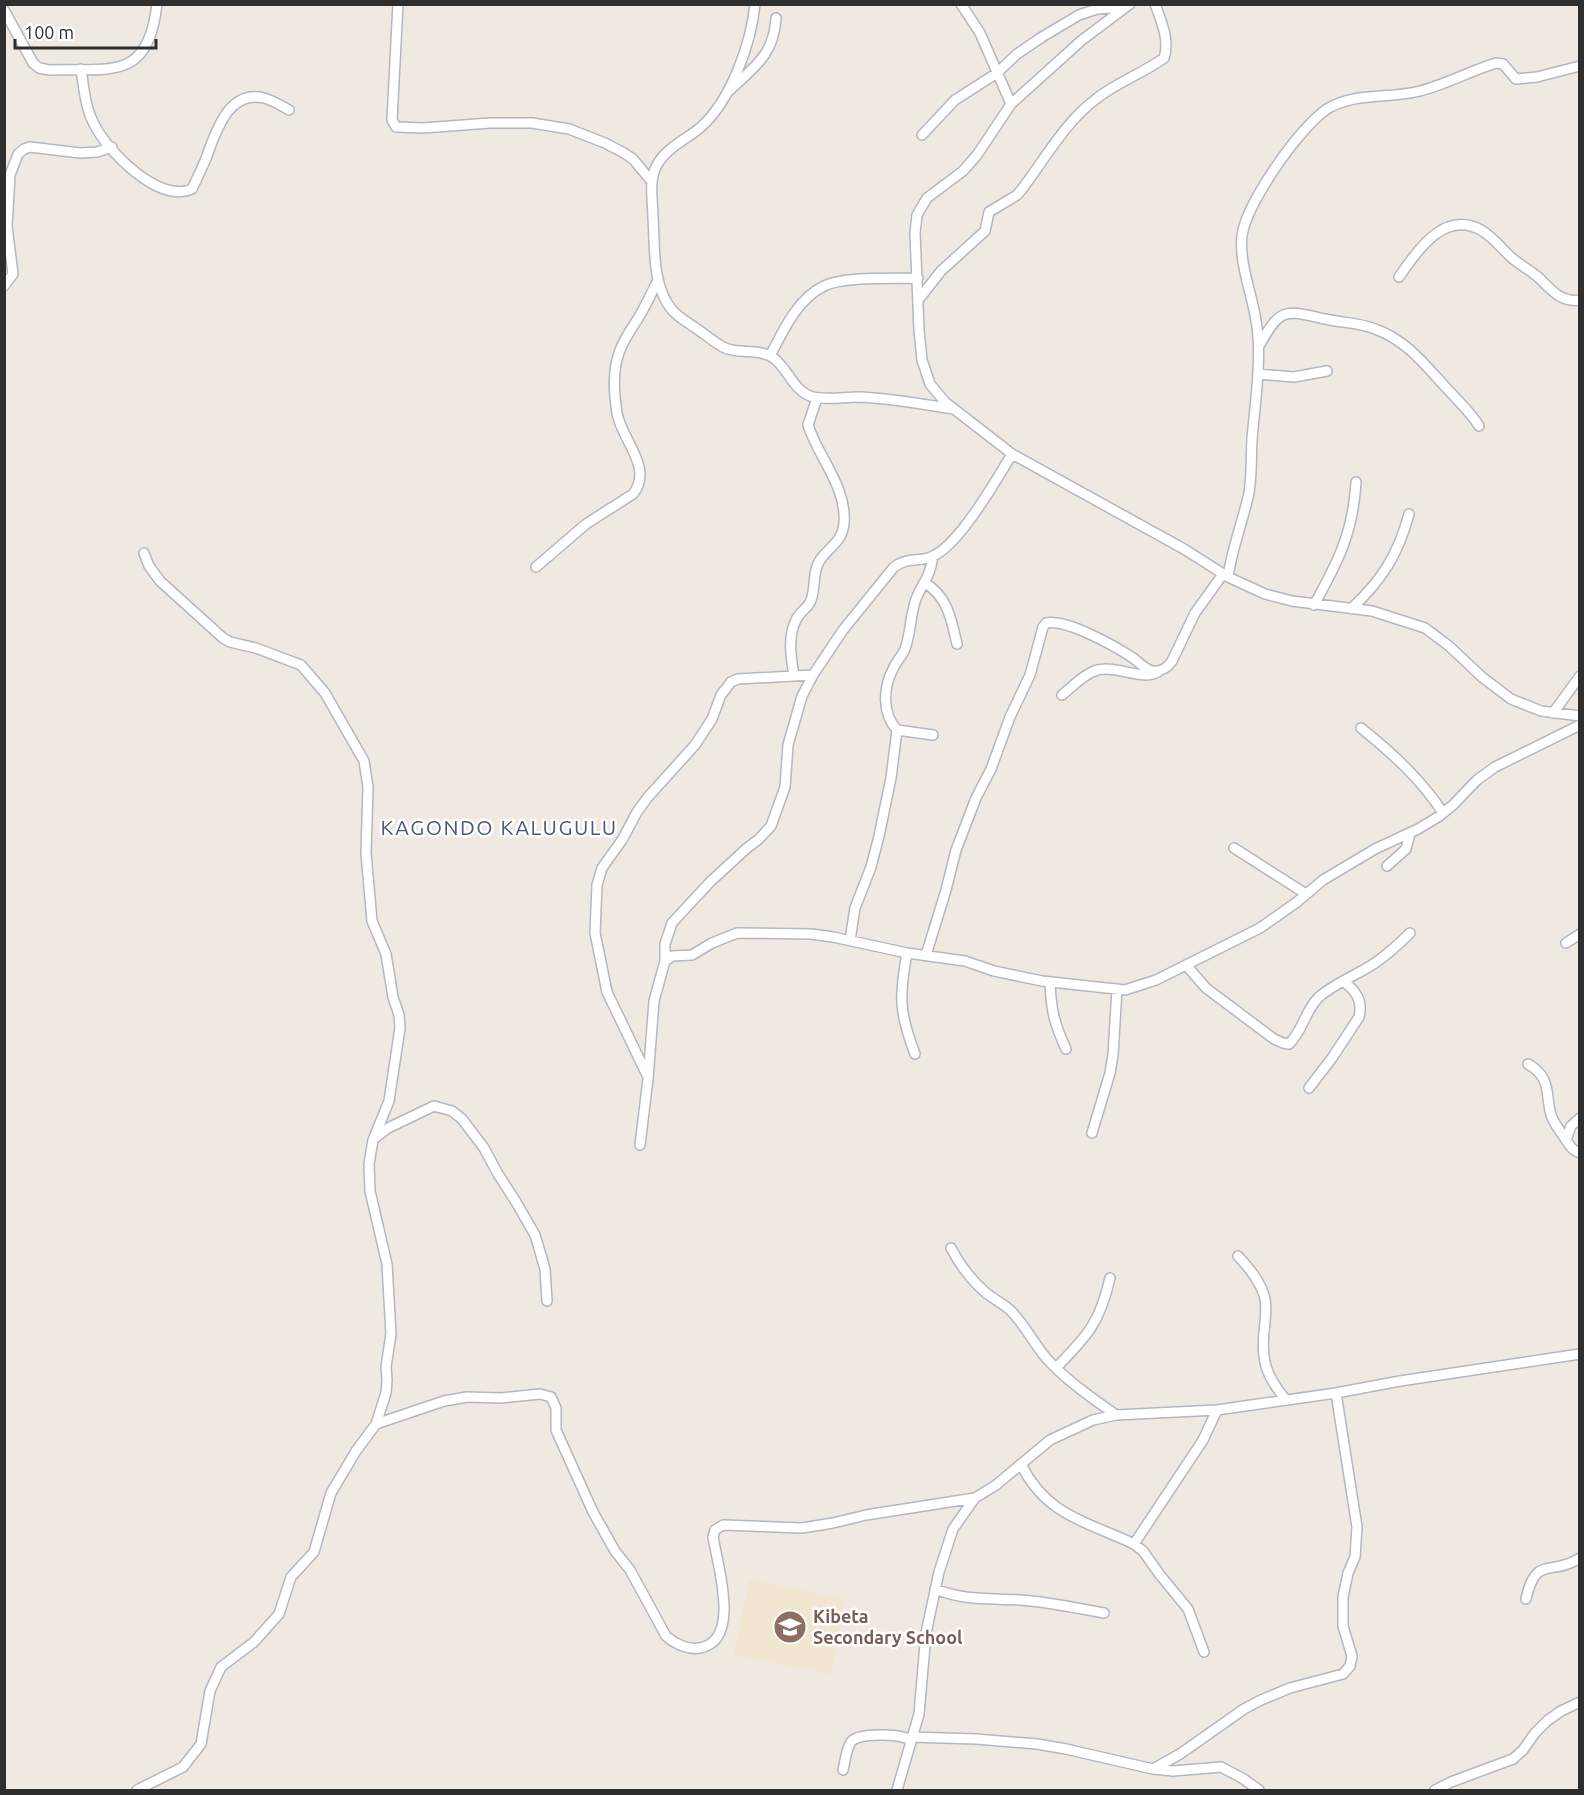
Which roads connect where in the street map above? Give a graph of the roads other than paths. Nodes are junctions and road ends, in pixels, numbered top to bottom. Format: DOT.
graph roads {
  1 [pos="157,4"];
  2 [pos="398,4"];
  3 [pos="755,4"];
  4 [pos="961,4"];
  5 [pos="1155,4"];
  6 [pos="1128,5"];
  7 [pos="1095,7"];
  8 [pos="4,10"];
  9 [pos="776,18"];
  10 [pos="1580,66"];
  11 [pos="81,69"];
  12 [pos="997,73"];
  13 [pos="728,92"];
  14 [pos="1011,104"];
  15 [pos="290,110"];
  16 [pos="922,135"];
  17 [pos="112,147"];
  18 [pos="652,182"];
  19 [pos="1399,277"];
  20 [pos="918,278"];
  21 [pos="658,280"];
  22 [pos="4,286"];
  23 [pos="919,299"];
  24 [pos="1580,300"];
  25 [pos="1258,348"];
  26 [pos="770,356"];
  27 [pos="1327,371"];
  28 [pos="1258,374"];
  29 [pos="817,398"];
  30 [pos="953,409"];
  31 [pos="1479,426"];
  32 [pos="1012,454"];
  33 [pos="1356,482"];
  34 [pos="1409,514"];
  35 [pos="144,553"];
  36 [pos="933,556"];
  37 [pos="536,567"];
  38 [pos="1225,575"];
  39 [pos="925,583"];
  40 [pos="1314,605"];
  41 [pos="1351,609"];
  42 [pos="957,644"];
  43 [pos="1160,670"];
  44 [pos="813,675"];
  45 [pos="794,676"];
  46 [pos="1580,676"];
  47 [pos="1062,695"];
  48 [pos="1553,713"];
  49 [pos="1580,716"];
  50 [pos="1580,725"];
  51 [pos="1361,728"];
  52 [pos="897,730"];
  53 [pos="933,735"];
  54 [pos="1443,813"];
  55 [pos="1410,833"];
  56 [pos="1234,848"];
  57 [pos="1388,866"];
  58 [pos="1306,894"];
  59 [pos="1410,933"];
  60 [pos="1580,934"];
  61 [pos="850,940"];
  62 [pos="1566,943"];
  63 [pos="907,953"];
  64 [pos="926,955"];
  65 [pos="665,961"];
  66 [pos="1185,965"];
  67 [pos="1343,981"];
  68 [pos="1050,982"];
  69 [pos="1117,989"];
  70 [pos="1066,1049"];
  71 [pos="915,1054"];
  72 [pos="1528,1064"];
  73 [pos="648,1079"];
  74 [pos="1309,1088"];
  75 [pos="1580,1118"];
  76 [pos="1092,1133"];
  77 [pos="373,1140"];
  78 [pos="1566,1140"];
  79 [pos="640,1145"];
  80 [pos="1580,1153"];
  81 [pos="951,1248"];
  82 [pos="1238,1256"];
  83 [pos="1110,1278"];
  84 [pos="547,1301"];
  85 [pos="1580,1354"];
  86 [pos="1056,1368"];
  87 [pos="1336,1393"];
  88 [pos="1286,1400"];
  89 [pos="1216,1410"];
  90 [pos="1116,1415"];
  91 [pos="376,1424"];
  92 [pos="1022,1466"];
  93 [pos="975,1498"];
  94 [pos="1134,1544"];
  95 [pos="1580,1558"];
  96 [pos="935,1589"];
  97 [pos="1526,1599"];
  98 [pos="1104,1613"];
  99 [pos="1203,1652"];
  100 [pos="1580,1701"];
  101 [pos="911,1739"];
  102 [pos="1153,1769"];
  103 [pos="843,1770"];
  104 [pos="137,1791"];
  105 [pos="897,1791"];
  106 [pos="1259,1791"];
  107 [pos="1435,1791"];
  1 -- 11 [label="street"];
  2 -- 18 [label="street"];
  3 -- 13 [label="street"];
  4 -- 12 [label="street"];
  5 -- 23 [label="street"];
  6 -- 7 [label="street"];
  6 -- 14 [label="street"];
  7 -- 12 [label="street"];
  8 -- 11 [label="street"];
  9 -- 13 [label="street"];
  10 -- 25 [label="street"];
  11 -- 17 [label="street"];
  12 -- 14 [label="street"];
  12 -- 16 [label="street"];
  13 -- 18 [label="street"];
  14 -- 20 [label="street"];
  15 -- 17 [label="street"];
  17 -- 22 [label="street"];
  18 -- 21 [label="street"];
  19 -- 24 [label="street"];
  20 -- 23 [label="street"];
  20 -- 26 [label="street"];
  21 -- 26 [label="street"];
  21 -- 37 [label="street"];
  23 -- 30 [label="street"];
  25 -- 28 [label="street"];
  25 -- 31 [label="street"];
  26 -- 29 [label="street"];
  27 -- 28 [label="street"];
  28 -- 38 [label="street"];
  29 -- 30 [label="street"];
  29 -- 45 [label="street"];
  30 -- 32 [label="street"];
  32 -- 36 [label="street"];
  32 -- 38 [label="street"];
  33 -- 40 [label="street"];
  34 -- 41 [label="street"];
  35 -- 77 [label="street"];
  36 -- 39 [label="street"];
  36 -- 44 [label="street"];
  38 -- 40 [label="street"];
  38 -- 43 [label="street"];
  39 -- 42 [label="street"];
  39 -- 52 [label="street"];
  40 -- 41 [label="street"];
  41 -- 48 [label="street"];
  43 -- 47 [label="street"];
  43 -- 64 [label="street"];
  44 -- 45 [label="street"];
  44 -- 65 [label="street"];
  45 -- 73 [label="street"];
  46 -- 48 [label="street"];
  48 -- 49 [label="street"];
  50 -- 54 [label="street"];
  51 -- 54 [label="street"];
  52 -- 53 [label="street"];
  52 -- 61 [label="street"];
  54 -- 55 [label="street"];
  55 -- 57 [label="street"];
  55 -- 58 [label="street"];
  56 -- 58 [label="street"];
  58 -- 66 [label="street"];
  59 -- 67 [label="street"];
  60 -- 62 [label="street"];
  61 -- 63 [label="street"];
  61 -- 65 [label="street"];
  63 -- 64 [label="street"];
  63 -- 71 [label="street"];
  64 -- 68 [label="street"];
  65 -- 73 [label="street"];
  66 -- 67 [label="street"];
  66 -- 69 [label="street"];
  67 -- 74 [label="street"];
  68 -- 69 [label="street"];
  68 -- 70 [label="street"];
  69 -- 76 [label="street"];
  72 -- 78 [label="street"];
  73 -- 79 [label="street"];
  75 -- 78 [label="street"];
  77 -- 84 [label="street"];
  77 -- 91 [label="street"];
  78 -- 80 [label="street"];
  81 -- 86 [label="street"];
  82 -- 88 [label="street"];
  83 -- 86 [label="street"];
  85 -- 87 [label="street"];
  86 -- 90 [label="street"];
  87 -- 88 [label="street"];
  87 -- 102 [label="street"];
  88 -- 89 [label="street"];
  89 -- 90 [label="street"];
  89 -- 94 [label="street"];
  90 -- 92 [label="street"];
  91 -- 93 [label="street"];
  91 -- 104 [label="street"];
  92 -- 93 [label="street"];
  92 -- 94 [label="street"];
  93 -- 96 [label="street"];
  94 -- 99 [label="street"];
  95 -- 97 [label="street"];
  96 -- 98 [label="street"];
  96 -- 101 [label="street"];
  100 -- 107 [label="street"];
  101 -- 102 [label="street"];
  101 -- 103 [label="street"];
  101 -- 105 [label="street"];
  102 -- 106 [label="street"];
}
